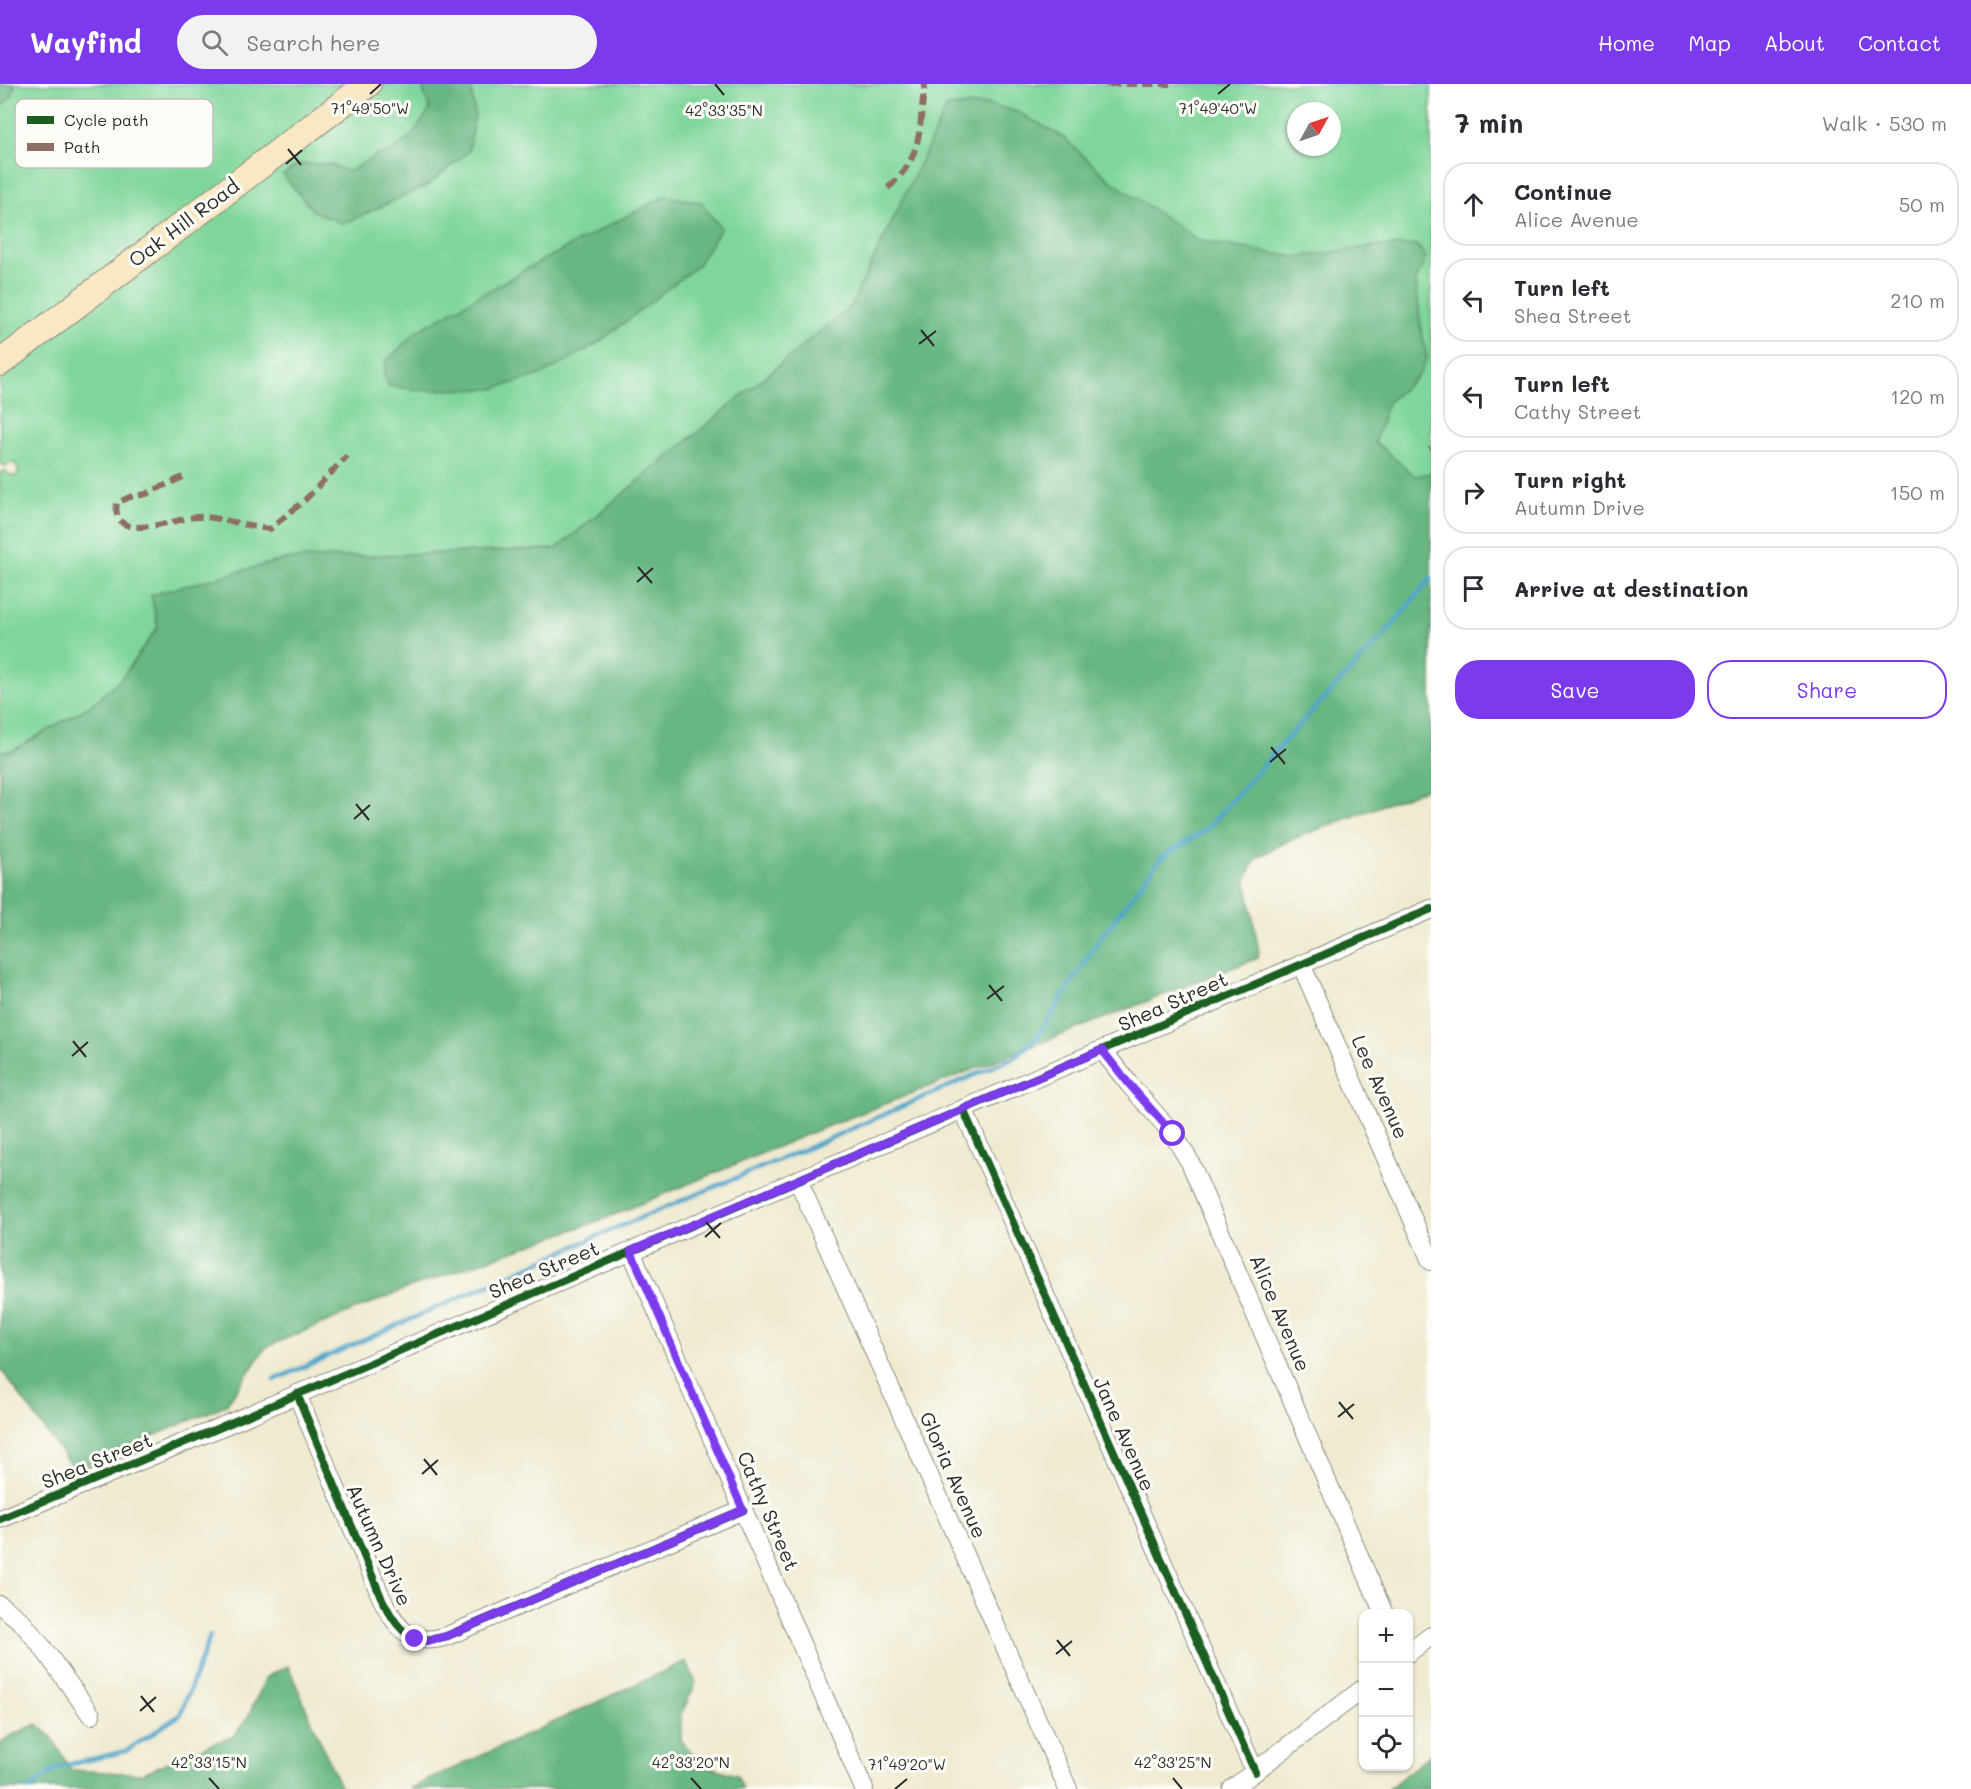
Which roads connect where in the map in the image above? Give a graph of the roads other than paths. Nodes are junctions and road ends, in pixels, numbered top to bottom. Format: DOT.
graph roads {
  1 [pos="368,84"];
  2 [pos="0,363"];
  3 [pos="1431,909"];
  4 [pos="1301,964"];
  5 [pos="1102,1050"];
  6 [pos="963,1109"];
  7 [pos="798,1180"];
  8 [pos="631,1251"];
  9 [pos="1431,1261"];
  10 [pos="297,1394"];
  11 [pos="743,1510"];
  12 [pos="0,1519"];
  13 [pos="0,1605"];
  14 [pos="1382,1609"];
  15 [pos="1431,1636"];
  16 [pos="1413,1649"];
  17 [pos="1359,1692"];
  18 [pos="91,1715"];
  19 [pos="1255,1772"];
  20 [pos="864,1789"];
  21 [pos="1068,1789"];
  22 [pos="1232,1789"];
  1 -- 2 [label="street, Oak Hill Road"];
  3 -- 4 [label="street, Shea Street"];
  4 -- 5 [label="street, Shea Street"];
  4 -- 9 [label="street, Lee Avenue"];
  5 -- 6 [label="street, Shea Street"];
  5 -- 14 [label="street, Alice Avenue"];
  6 -- 7 [label="street, Shea Street"];
  6 -- 19 [label="street, Jane Avenue"];
  7 -- 8 [label="street, Shea Street"];
  7 -- 21 [label="street, Gloria Avenue"];
  8 -- 10 [label="street, Shea Street"];
  8 -- 11 [label="street, Cathy Street"];
  10 -- 11 [label="street, Autumn Drive"];
  10 -- 12 [label="street, Shea Street"];
  11 -- 20 [label="street, Cathy Street"];
  13 -- 18 [label="street"];
  15 -- 16 [label="street"];
  17 -- 19 [label="street"];
  19 -- 22 [label="street"];
}
